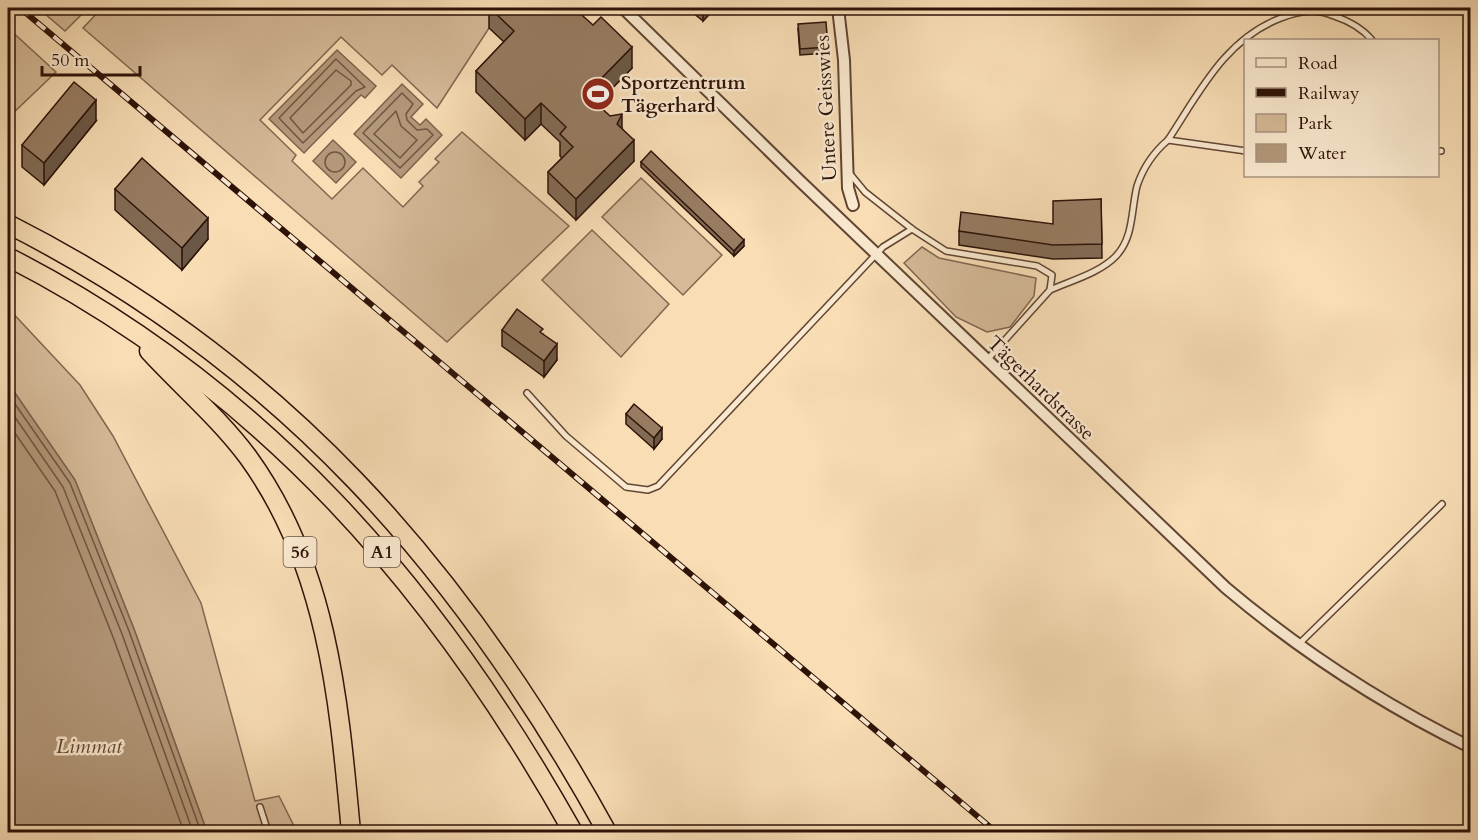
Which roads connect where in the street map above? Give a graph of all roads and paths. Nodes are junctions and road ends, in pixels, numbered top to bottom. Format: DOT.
graph roads {
  1 [pos="623,8"];
  2 [pos="838,8"];
  3 [pos="1371,39"];
  4 [pos="1168,140"];
  5 [pos="1244,151"];
  6 [pos="848,171"];
  7 [pos="853,205"];
  8 [pos="8,224"];
  9 [pos="912,229"];
  10 [pos="877,255"];
  11 [pos="8,257"];
  12 [pos="1050,290"];
  13 [pos="127,327"];
  14 [pos="986,361"];
  15 [pos="527,393"];
  16 [pos="1442,504"];
  17 [pos="1298,646"];
  18 [pos="1470,747"];
  19 [pos="260,807"];
  20 [pos="268,832"];
  21 [pos="351,832"];
  22 [pos="573,832"];
  23 [pos="607,832"];
  1 -- 10 [label="street, Tägerhardstrasse"];
  2 -- 6 [label="street, Untere Geisswies"];
  3 -- 4 [label="lane"];
  4 -- 5 [label="lane"];
  4 -- 12 [label="lane"];
  6 -- 7 [label="street, Untere Geisswies"];
  6 -- 9 [label="lane"];
  8 -- 23 [label="highway, A1"];
  9 -- 10 [label="lane"];
  9 -- 12 [label="lane"];
  10 -- 14 [label="street, Tägerhardstrasse"];
  10 -- 15 [label="lane"];
  11 -- 13 [label="highway, A1"];
  12 -- 14 [label="lane"];
  13 -- 21 [label="highway, 56"];
  13 -- 22 [label="highway, A1"];
  14 -- 17 [label="street, Tägerhardstrasse"];
  16 -- 17 [label="lane"];
  17 -- 18 [label="street, Tägerhardstrasse"];
  19 -- 20 [label="lane"];
}
